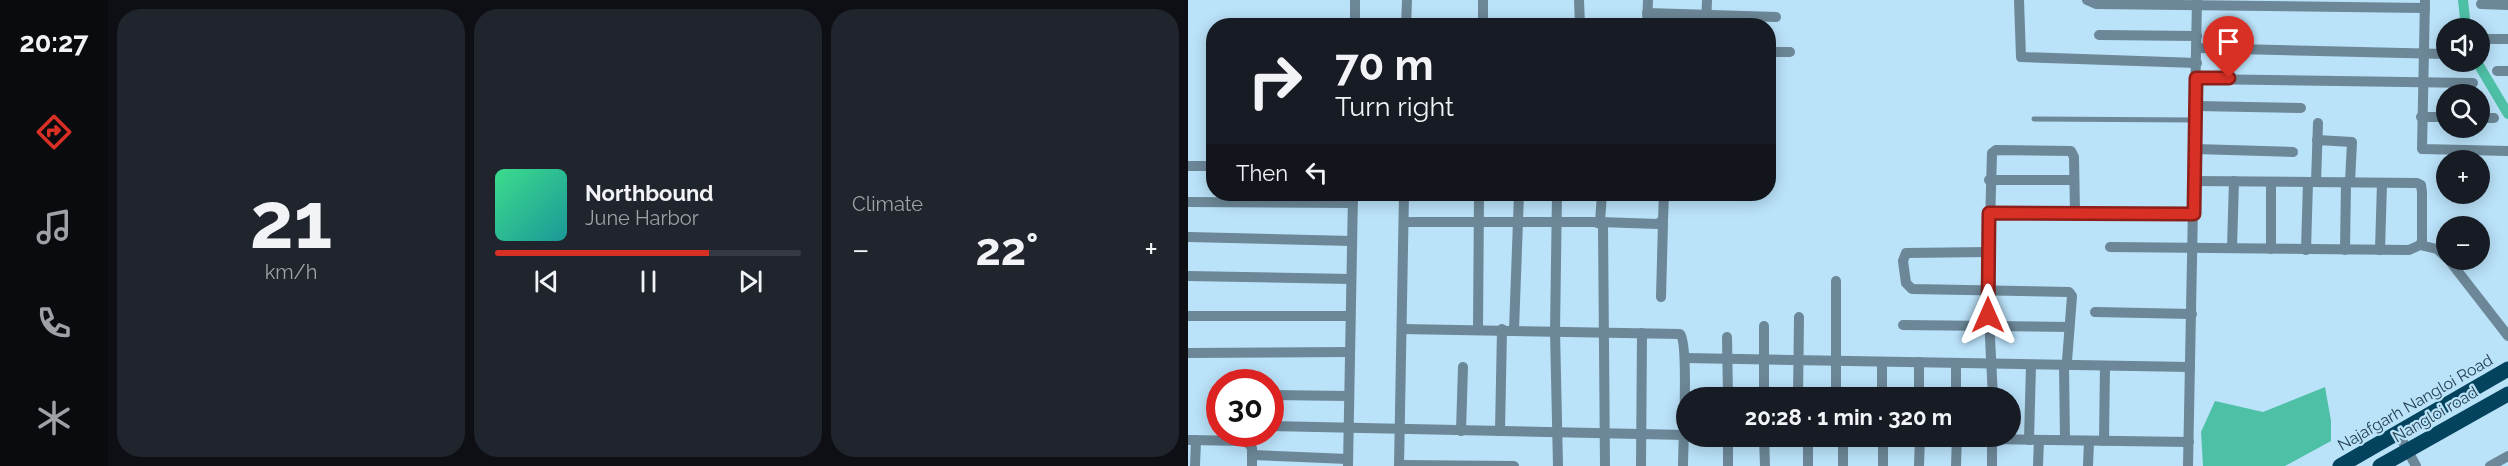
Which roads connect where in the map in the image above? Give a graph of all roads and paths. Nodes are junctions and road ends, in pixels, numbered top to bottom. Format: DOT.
graph roads {
  1 [pos="1355,0"];
  2 [pos="1407,0"];
  3 [pos="1483,0"];
  4 [pos="1579,0"];
  5 [pos="1648,0"];
  6 [pos="1707,0"];
  7 [pos="2019,0"];
  8 [pos="2086,0"];
  9 [pos="2197,3"];
  10 [pos="2368,4"];
  11 [pos="2425,4"];
  12 [pos="2481,4"];
  13 [pos="2508,5"];
  14 [pos="1647,13"];
  15 [pos="1776,16"];
  16 [pos="1355,18"];
  17 [pos="1406,18"];
  18 [pos="1482,18"];
  19 [pos="1580,18"];
  20 [pos="1647,18"];
  21 [pos="1689,18"];
  22 [pos="1706,18"];
  23 [pos="1741,18"];
  24 [pos="2099,35"];
  25 [pos="2197,36"];
  26 [pos="2490,39"];
  27 [pos="2508,39"];
  28 [pos="2197,48"];
  29 [pos="1776,52"];
  30 [pos="1790,52"];
  31 [pos="2423,53"];
  32 [pos="2436,54"];
  33 [pos="2197,63"];
  34 [pos="2196,78"];
  35 [pos="2422,82"];
  36 [pos="2473,83"];
  37 [pos="2196,106"];
  38 [pos="2301,108"];
  39 [pos="2421,117"];
  40 [pos="2436,117"];
  41 [pos="2490,118"];
  42 [pos="2494,118"];
  43 [pos="2034,119"];
  44 [pos="2196,120"];
  45 [pos="2318,123"];
  46 [pos="2318,140"];
  47 [pos="2195,149"];
  48 [pos="2508,151"];
  49 [pos="2293,152"];
  50 [pos="1188,166"];
  51 [pos="1206,166"];
  52 [pos="1989,180"];
  53 [pos="2074,180"];
  54 [pos="2194,181"];
  55 [pos="2234,182"];
  56 [pos="2271,182"];
  57 [pos="2312,182"];
  58 [pos="2348,182"];
  59 [pos="2382,183"];
  60 [pos="1229,201"];
  61 [pos="1353,201"];
  62 [pos="1404,201"];
  63 [pos="1479,201"];
  64 [pos="1518,201"];
  65 [pos="1557,201"];
  66 [pos="1602,201"];
  67 [pos="1664,201"];
  68 [pos="1188,202"];
  69 [pos="2074,212"];
  70 [pos="1989,213"];
  71 [pos="2194,214"];
  72 [pos="1404,222"];
  73 [pos="1517,222"];
  74 [pos="1557,222"];
  75 [pos="1600,222"];
  76 [pos="1479,223"];
  77 [pos="1663,223"];
  78 [pos="1188,237"];
  79 [pos="1352,241"];
  80 [pos="2420,245"];
  81 [pos="2110,247"];
  82 [pos="2194,248"];
  83 [pos="2232,248"];
  84 [pos="2271,249"];
  85 [pos="2436,249"];
  86 [pos="2306,250"];
  87 [pos="2345,250"];
  88 [pos="2380,250"];
  89 [pos="1988,252"];
  90 [pos="2457,270"];
  91 [pos="1188,276"];
  92 [pos="1351,279"];
  93 [pos="1836,280"];
  94 [pos="1988,290"];
  95 [pos="1661,297"];
  96 [pos="2094,312"];
  97 [pos="2192,314"];
  98 [pos="1188,316"];
  99 [pos="1350,316"];
  100 [pos="1799,317"];
  101 [pos="1903,325"];
  102 [pos="1989,325"];
  103 [pos="1764,326"];
  104 [pos="2069,327"];
  105 [pos="1402,329"];
  106 [pos="1502,329"];
  107 [pos="1478,330"];
  108 [pos="1514,330"];
  109 [pos="1555,331"];
  110 [pos="1604,332"];
  111 [pos="1642,333"];
  112 [pos="2508,336"];
  113 [pos="1727,337"];
  114 [pos="1350,352"];
  115 [pos="1188,353"];
  116 [pos="1685,358"];
  117 [pos="1727,358"];
  118 [pos="1764,358"];
  119 [pos="1799,358"];
  120 [pos="1836,360"];
  121 [pos="1882,362"];
  122 [pos="1919,362"];
  123 [pos="1956,363"];
  124 [pos="2066,363"];
  125 [pos="1993,364"];
  126 [pos="2031,365"];
  127 [pos="2105,366"];
  128 [pos="1463,367"];
  129 [pos="2190,367"];
  130 [pos="2508,369"];
  131 [pos="1685,387"];
  132 [pos="1728,387"];
  133 [pos="1764,387"];
  134 [pos="1798,387"];
  135 [pos="1836,387"];
  136 [pos="1882,387"];
  137 [pos="1919,387"];
  138 [pos="1956,387"];
  139 [pos="1993,387"];
  140 [pos="2508,394"];
  141 [pos="1284,395"];
  142 [pos="1349,396"];
  143 [pos="1284,427"];
  144 [pos="1348,429"];
  145 [pos="1401,429"];
  146 [pos="1461,431"];
  147 [pos="1500,431"];
  148 [pos="1556,432"];
  149 [pos="1607,433"];
  150 [pos="2398,433"];
  151 [pos="1640,434"];
  152 [pos="1676,435"];
  153 [pos="2021,439"];
  154 [pos="1192,440"];
  155 [pos="2034,440"];
  156 [pos="2065,440"];
  157 [pos="2089,441"];
  158 [pos="2104,441"];
  159 [pos="2189,442"];
  160 [pos="1684,447"];
  161 [pos="1728,447"];
  162 [pos="1764,447"];
  163 [pos="1808,447"];
  164 [pos="1840,447"];
  165 [pos="1882,447"];
  166 [pos="1920,447"];
  167 [pos="1957,447"];
  168 [pos="1992,447"];
  169 [pos="2409,450"];
  170 [pos="2508,456"];
  171 [pos="1252,461"];
  172 [pos="1348,462"];
  173 [pos="1399,465"];
  174 [pos="1195,466"];
  175 [pos="1514,466"];
  176 [pos="1558,466"];
  177 [pos="1605,466"];
  178 [pos="1641,466"];
  179 [pos="1683,466"];
  180 [pos="1728,466"];
  181 [pos="1765,466"];
  182 [pos="1808,466"];
  183 [pos="1843,466"];
  184 [pos="1883,466"];
  185 [pos="1919,466"];
  186 [pos="1956,466"];
  187 [pos="1992,466"];
  188 [pos="2038,466"];
  189 [pos="2088,466"];
  190 [pos="2188,466"];
  191 [pos="2340,466"];
  192 [pos="2380,466"];
  193 [pos="2416,466"];
  194 [pos="2490,466"];
  1 -- 16 [label="street"];
  2 -- 17 [label="street"];
  3 -- 18 [label="street"];
  4 -- 19 [label="street"];
  5 -- 14 [label="street"];
  6 -- 22 [label="street"];
  7 -- 33 [label="street"];
  8 -- 9 [label="street"];
  9 -- 10 [label="street"];
  9 -- 25 [label="street"];
  10 -- 11 [label="street"];
  11 -- 31 [label="street"];
  12 -- 13 [label="street"];
  14 -- 20 [label="street"];
  14 -- 21 [label="street"];
  15 -- 23 [label="street"];
  24 -- 25 [label="street"];
  25 -- 28 [label="street"];
  26 -- 27 [label="street"];
  28 -- 31 [label="street"];
  28 -- 33 [label="street"];
  29 -- 30 [label="street"];
  31 -- 32 [label="street"];
  31 -- 35 [label="street"];
  33 -- 34 [label="street"];
  34 -- 35 [label="street"];
  34 -- 37 [label="street"];
  35 -- 36 [label="street"];
  35 -- 39 [label="street"];
  37 -- 38 [label="street"];
  37 -- 44 [label="street"];
  39 -- 40 [label="street"];
  39 -- 48 [label="street"];
  41 -- 42 [label="street"];
  43 -- 44 [label="lane"];
  44 -- 47 [label="street"];
  45 -- 46 [label="street"];
  46 -- 57 [label="street"];
  46 -- 58 [label="street"];
  47 -- 49 [label="street"];
  47 -- 54 [label="street"];
  50 -- 51 [label="street"];
  52 -- 53 [label="street"];
  52 -- 53 [label="street"];
  52 -- 70 [label="street"];
  53 -- 69 [label="street"];
  54 -- 55 [label="street"];
  54 -- 71 [label="street"];
  55 -- 56 [label="street"];
  55 -- 83 [label="street"];
  56 -- 57 [label="street"];
  56 -- 84 [label="street"];
  57 -- 58 [label="street"];
  57 -- 86 [label="street"];
  58 -- 59 [label="street"];
  58 -- 87 [label="street"];
  59 -- 80 [label="street"];
  59 -- 88 [label="street"];
  60 -- 68 [label="street"];
  61 -- 79 [label="street"];
  62 -- 72 [label="street"];
  63 -- 76 [label="street"];
  64 -- 73 [label="street"];
  65 -- 74 [label="street"];
  66 -- 75 [label="street"];
  67 -- 77 [label="street"];
  69 -- 70 [label="street"];
  69 -- 71 [label="street"];
  70 -- 89 [label="street"];
  71 -- 82 [label="street"];
  72 -- 76 [label="street"];
  72 -- 105 [label="street"];
  73 -- 74 [label="street"];
  73 -- 76 [label="street"];
  73 -- 108 [label="street"];
  74 -- 75 [label="street"];
  74 -- 109 [label="street"];
  75 -- 77 [label="street"];
  75 -- 110 [label="street"];
  76 -- 107 [label="street"];
  77 -- 95 [label="street"];
  78 -- 79 [label="street"];
  79 -- 92 [label="street"];
  80 -- 85 [label="street"];
  80 -- 88 [label="street"];
  81 -- 82 [label="street"];
  82 -- 83 [label="street"];
  82 -- 97 [label="street"];
  83 -- 84 [label="street"];
  84 -- 86 [label="street"];
  86 -- 87 [label="street"];
  87 -- 88 [label="street"];
  89 -- 94 [label="street"];
  89 -- 94 [label="street"];
  90 -- 112 [label="street"];
  91 -- 92 [label="street"];
  92 -- 99 [label="street"];
  93 -- 120 [label="street"];
  94 -- 102 [label="street"];
  94 -- 104 [label="street"];
  96 -- 97 [label="street"];
  97 -- 129 [label="street"];
  98 -- 99 [label="street"];
  99 -- 114 [label="street"];
  100 -- 119 [label="street"];
  101 -- 102 [label="street"];
  102 -- 104 [label="street"];
  102 -- 125 [label="street"];
  103 -- 118 [label="street"];
  104 -- 124 [label="street"];
  105 -- 107 [label="street"];
  105 -- 145 [label="street"];
  106 -- 107 [label="street"];
  106 -- 108 [label="street"];
  106 -- 147 [label="street"];
  108 -- 109 [label="street"];
  109 -- 110 [label="street"];
  109 -- 148 [label="street"];
  110 -- 111 [label="street"];
  110 -- 149 [label="street"];
  111 -- 116 [label="street"];
  111 -- 151 [label="street"];
  113 -- 117 [label="street"];
  114 -- 115 [label="street"];
  114 -- 142 [label="street"];
  116 -- 117 [label="street"];
  116 -- 131 [label="street"];
  117 -- 118 [label="street"];
  117 -- 132 [label="street"];
  118 -- 119 [label="street"];
  118 -- 133 [label="street"];
  119 -- 120 [label="street"];
  119 -- 134 [label="street"];
  120 -- 121 [label="street"];
  120 -- 135 [label="street"];
  121 -- 122 [label="street"];
  121 -- 136 [label="street"];
  122 -- 123 [label="street"];
  122 -- 137 [label="street"];
  123 -- 125 [label="street"];
  123 -- 138 [label="street"];
  124 -- 126 [label="street"];
  124 -- 127 [label="street"];
  124 -- 156 [label="street"];
  125 -- 126 [label="street"];
  125 -- 139 [label="street"];
  126 -- 155 [label="street"];
  127 -- 129 [label="street"];
  127 -- 158 [label="street"];
  128 -- 146 [label="street"];
  129 -- 159 [label="street"];
  130 -- 150 [label="main road, Najafgarh Nangloi Road"];
  140 -- 169 [label="main road, Nangloi road"];
  141 -- 142 [label="street"];
  142 -- 144 [label="street"];
  143 -- 144 [label="street"];
  144 -- 145 [label="street"];
  144 -- 172 [label="street"];
  145 -- 146 [label="street"];
  145 -- 173 [label="street"];
  146 -- 147 [label="street"];
  147 -- 148 [label="street"];
  148 -- 149 [label="street"];
  148 -- 176 [label="street"];
  149 -- 151 [label="street"];
  149 -- 177 [label="street"];
  150 -- 169 [label="street"];
  150 -- 191 [label="main road, Najafgarh Nangloi Road"];
  151 -- 152 [label="street"];
  151 -- 178 [label="street"];
  153 -- 155 [label="street"];
  154 -- 171 [label="street"];
  154 -- 174 [label="street"];
  155 -- 156 [label="street"];
  155 -- 188 [label="street"];
  156 -- 157 [label="street"];
  157 -- 158 [label="street"];
  157 -- 189 [label="street"];
  158 -- 159 [label="street"];
  159 -- 190 [label="street"];
  160 -- 179 [label="street"];
  161 -- 180 [label="street"];
  162 -- 181 [label="street"];
  163 -- 182 [label="street"];
  164 -- 183 [label="street"];
  165 -- 184 [label="street"];
  166 -- 185 [label="street"];
  167 -- 186 [label="street"];
  168 -- 187 [label="street"];
  169 -- 192 [label="main road, Nangloi road"];
  169 -- 193 [label="street"];
  170 -- 194 [label="street"];
  171 -- 172 [label="street"];
  173 -- 175 [label="street"];
}
